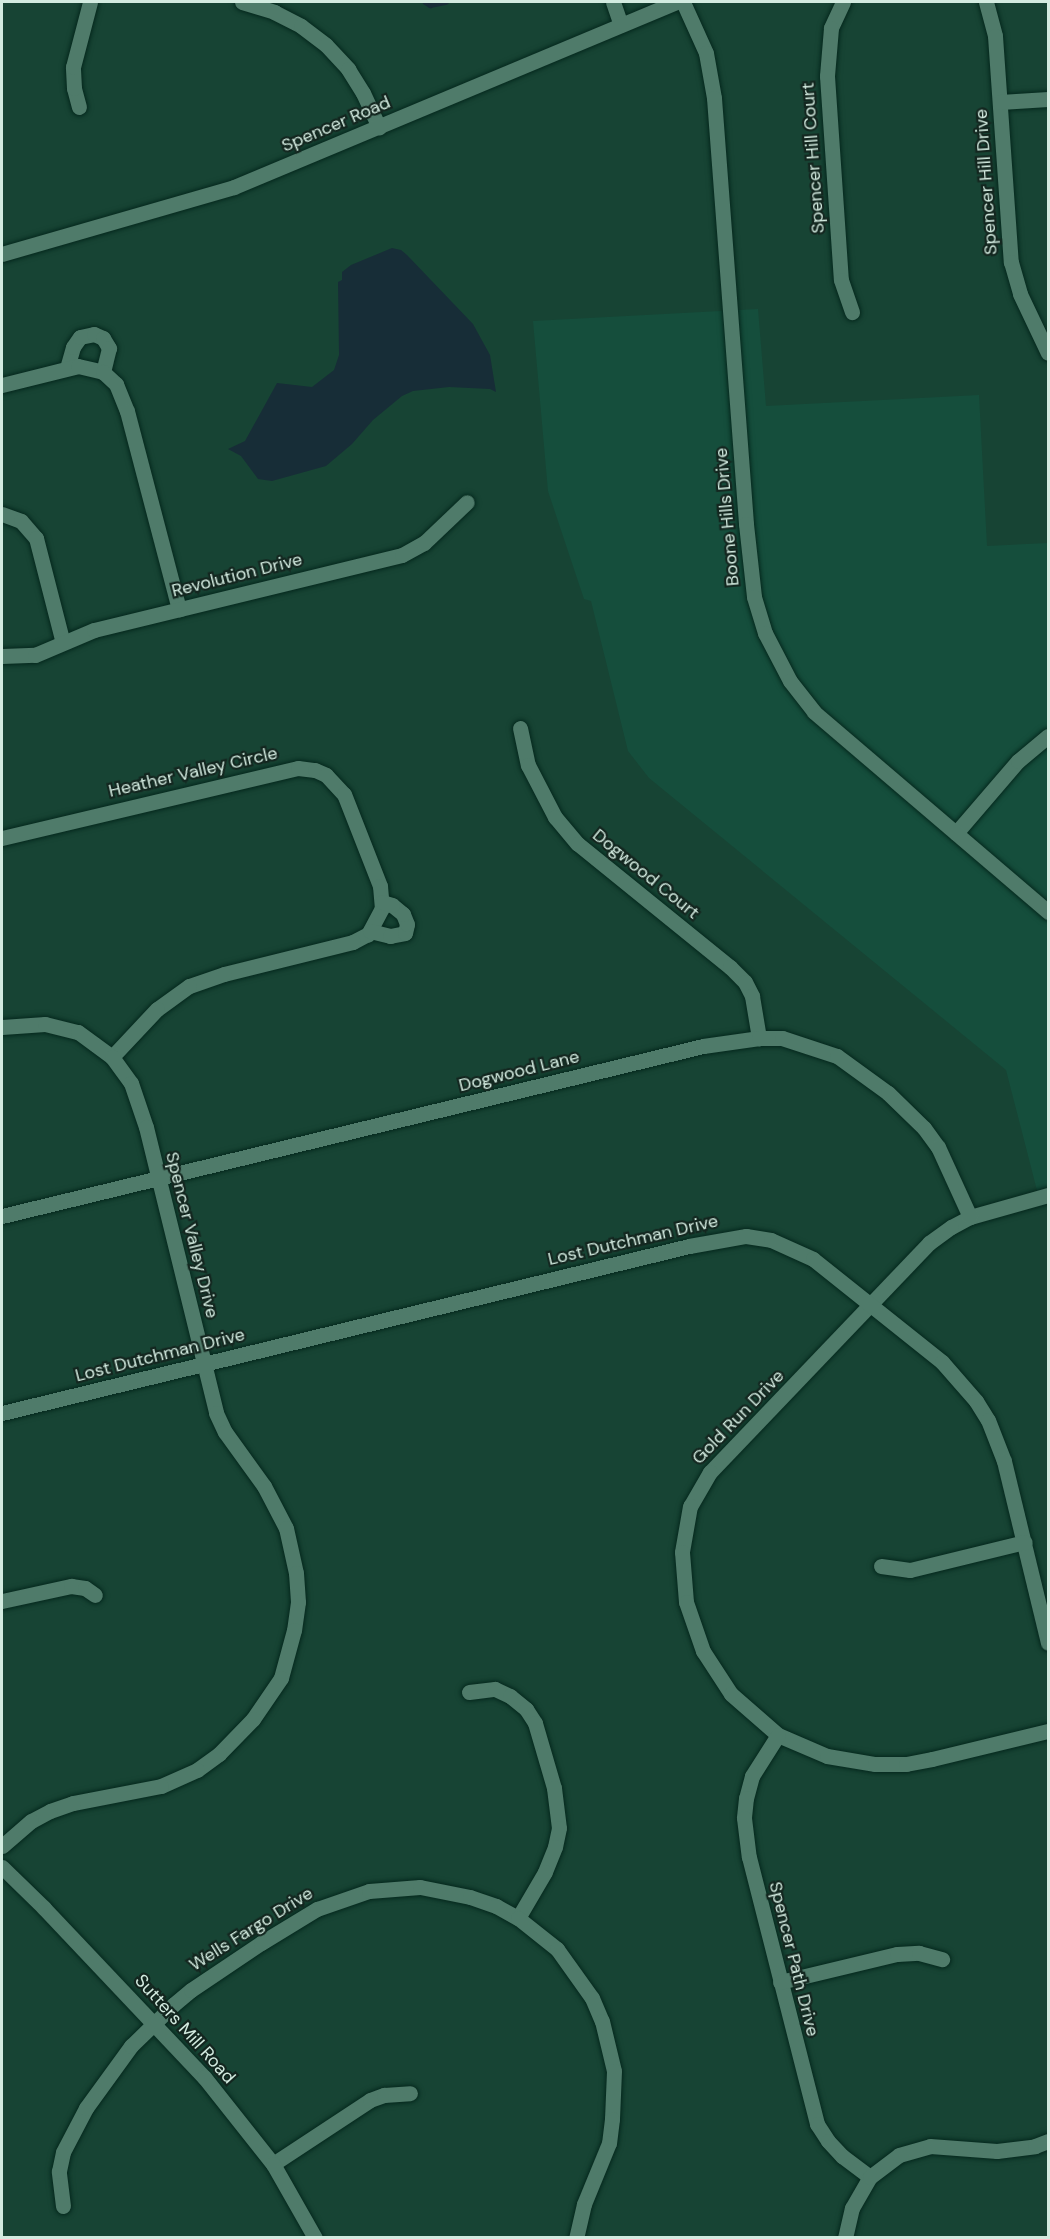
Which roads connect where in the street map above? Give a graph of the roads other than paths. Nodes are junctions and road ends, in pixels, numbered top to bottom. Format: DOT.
graph roads {
  1 [pos="90,2"];
  2 [pos="242,2"];
  3 [pos="613,2"];
  4 [pos="676,2"];
  5 [pos="683,2"];
  6 [pos="843,2"];
  7 [pos="986,2"];
  8 [pos="621,25"];
  9 [pos="1048,99"];
  10 [pos="1000,102"];
  11 [pos="79,107"];
  12 [pos="379,127"];
  13 [pos="2,254"];
  14 [pos="852,312"];
  15 [pos="1048,353"];
  16 [pos="67,368"];
  17 [pos="104,372"];
  18 [pos="2,385"];
  19 [pos="467,502"];
  20 [pos="2,514"];
  21 [pos="179,609"];
  22 [pos="63,643"];
  23 [pos="2,656"];
  24 [pos="520,728"];
  25 [pos="1048,736"];
  26 [pos="956,833"];
  27 [pos="2,838"];
  28 [pos="382,902"];
  29 [pos="1048,912"];
  30 [pos="370,931"];
  31 [pos="2,1027"];
  32 [pos="759,1038"];
  33 [pos="112,1057"];
  34 [pos="159,1180"];
  35 [pos="1048,1195"];
  36 [pos="2,1216"];
  37 [pos="970,1217"];
  38 [pos="869,1304"];
  39 [pos="203,1364"];
  40 [pos="2,1413"];
  41 [pos="1025,1542"];
  42 [pos="881,1566"];
  43 [pos="95,1595"];
  44 [pos="2,1601"];
  45 [pos="1048,1643"];
  46 [pos="469,1692"];
  47 [pos="1048,1731"];
  48 [pos="778,1735"];
  49 [pos="2,1846"];
  50 [pos="2,1867"];
  51 [pos="518,1918"];
  52 [pos="942,1959"];
  53 [pos="780,1982"];
  54 [pos="154,2023"];
  55 [pos="411,2093"];
  56 [pos="1048,2141"];
  57 [pos="273,2164"];
  58 [pos="870,2177"];
  59 [pos="63,2206"];
  60 [pos="315,2238"];
  61 [pos="576,2238"];
  62 [pos="845,2238"];
  1 -- 11 [label="street"];
  2 -- 12 [label="street"];
  3 -- 8 [label="street"];
  4 -- 8 [label="street, Spencer Road"];
  5 -- 26 [label="street, Boone Hills Drive"];
  6 -- 14 [label="street, Spencer Hill Court"];
  7 -- 10 [label="street, Spencer Hill Drive"];
  8 -- 12 [label="street, Spencer Road"];
  9 -- 10 [label="street"];
  10 -- 15 [label="street, Spencer Hill Drive"];
  12 -- 13 [label="street, Spencer Road"];
  16 -- 17 [label="street"];
  16 -- 17 [label="street"];
  16 -- 18 [label="street"];
  17 -- 21 [label="street"];
  19 -- 21 [label="street, Revolution Drive"];
  20 -- 22 [label="street"];
  21 -- 22 [label="street, Revolution Drive"];
  22 -- 23 [label="street, Revolution Drive"];
  24 -- 32 [label="street, Dogwood Court"];
  25 -- 26 [label="street"];
  26 -- 29 [label="street, Boone Hills Drive"];
  27 -- 28 [label="street, Heather Valley Circle"];
  28 -- 30 [label="street"];
  28 -- 30 [label="street"];
  30 -- 33 [label="street"];
  31 -- 33 [label="street, Spencer Valley Drive"];
  32 -- 34 [label="street, Dogwood Lane"];
  32 -- 37 [label="street, Dogwood Lane"];
  33 -- 34 [label="street, Spencer Valley Drive"];
  34 -- 36 [label="street, Dogwood Lane"];
  34 -- 39 [label="street, Spencer Valley Drive"];
  35 -- 37 [label="street, Gold Run Drive"];
  37 -- 38 [label="street, Gold Run Drive"];
  38 -- 39 [label="street, Lost Dutchman Drive"];
  38 -- 41 [label="street, Lost Dutchman Drive"];
  38 -- 48 [label="street, Gold Run Drive"];
  39 -- 40 [label="street, Lost Dutchman Drive"];
  39 -- 49 [label="street, Spencer Valley Drive"];
  41 -- 42 [label="street"];
  41 -- 45 [label="street, Lost Dutchman Drive"];
  43 -- 44 [label="street"];
  46 -- 51 [label="street"];
  47 -- 48 [label="street, Gold Run Drive"];
  48 -- 53 [label="street, Spencer Path Drive"];
  50 -- 54 [label="street, Sutters Mill Road"];
  51 -- 54 [label="street, Wells Fargo Drive"];
  51 -- 61 [label="street, Wells Fargo Drive"];
  52 -- 53 [label="street"];
  53 -- 58 [label="street, Spencer Path Drive"];
  54 -- 57 [label="street, Sutters Mill Road"];
  54 -- 59 [label="street, Wells Fargo Drive"];
  55 -- 57 [label="street"];
  56 -- 58 [label="street"];
  57 -- 60 [label="street, Sutters Mill Road"];
  58 -- 62 [label="street"];
}
